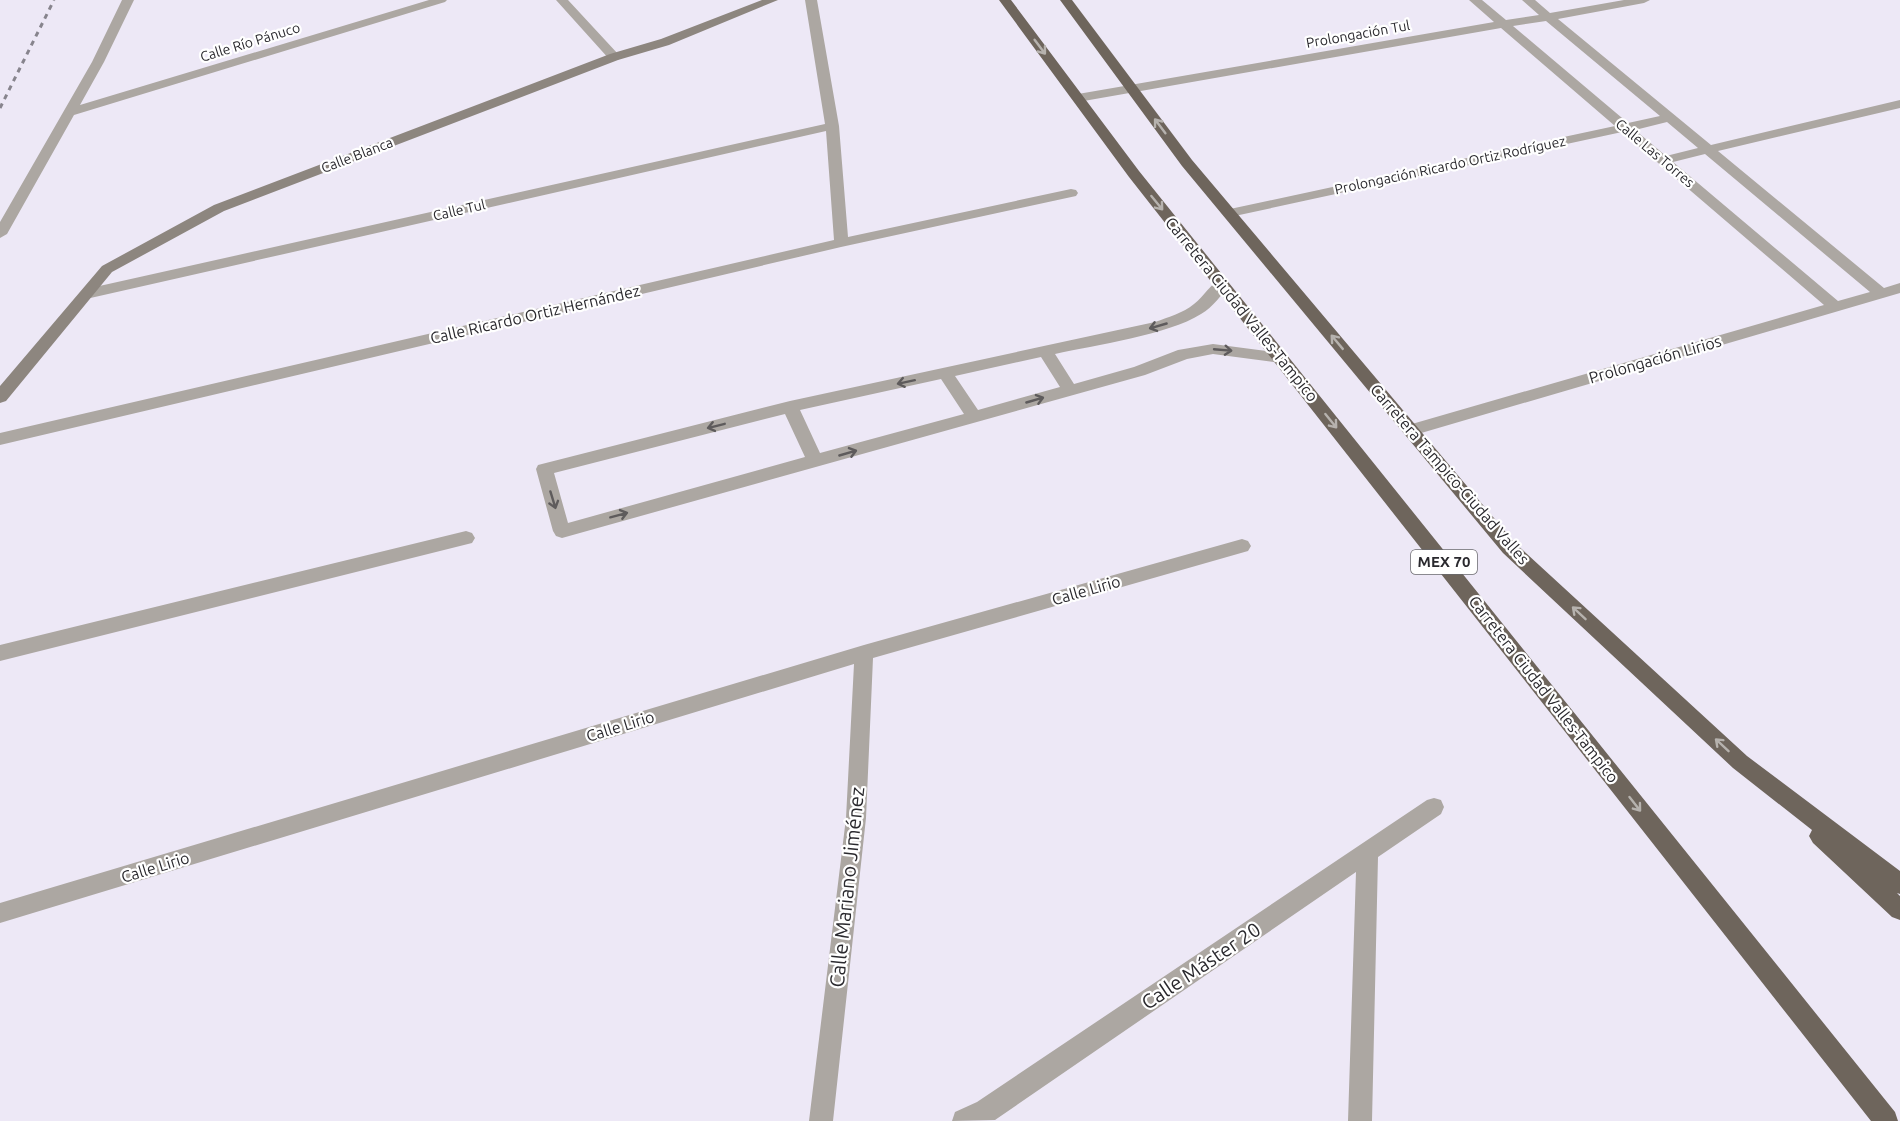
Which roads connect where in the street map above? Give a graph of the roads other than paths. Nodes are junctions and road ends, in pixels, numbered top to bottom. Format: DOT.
graph roads {
  1 [pos="128,0"];
  2 [pos="441,0"];
  3 [pos="562,0"];
  4 [pos="772,0"];
  5 [pos="811,0"];
  6 [pos="1005,0"];
  7 [pos="1066,0"];
  8 [pos="1475,0"];
  9 [pos="1528,0"];
  10 [pos="1644,0"];
  11 [pos="1548,17"];
  12 [pos="1504,25"];
  13 [pos="614,57"];
  14 [pos="1132,88"];
  15 [pos="1078,98"];
  16 [pos="1900,104"];
  17 [pos="68,113"];
  18 [pos="1670,118"];
  19 [pos="832,126"];
  20 [pos="1625,127"];
  21 [pos="1709,150"];
  22 [pos="1664,160"];
  23 [pos="1071,193"];
  24 [pos="1230,213"];
  25 [pos="0,234"];
  26 [pos="841,243"];
  27 [pos="1222,284"];
  28 [pos="1900,288"];
  29 [pos="1881,293"];
  30 [pos="86,294"];
  31 [pos="1835,307"];
  32 [pos="1045,351"];
  33 [pos="1281,358"];
  34 [pos="945,373"];
  35 [pos="1070,390"];
  36 [pos="0,397"];
  37 [pos="790,407"];
  38 [pos="974,417"];
  39 [pos="1411,430"];
  40 [pos="0,439"];
  41 [pos="816,462"];
  42 [pos="466,538"];
  43 [pos="1242,546"];
  44 [pos="0,653"];
  45 [pos="864,653"];
  46 [pos="1740,762"];
  47 [pos="1434,807"];
  48 [pos="1366,854"];
  49 [pos="1900,885"];
  50 [pos="1900,910"];
  51 [pos="0,913"];
  52 [pos="821,1121"];
  53 [pos="964,1121"];
  54 [pos="1360,1121"];
  55 [pos="1887,1121"];
  1 -- 17 [label="street"];
  2 -- 17 [label="street, Calle Río Pánuco"];
  3 -- 13 [label="street"];
  4 -- 13 [label="main road, Calle Blanca"];
  5 -- 19 [label="street"];
  6 -- 15 [label="highway, Carretera Ciudad Valles-Tampico / MEX 70, one-way"];
  7 -- 14 [label="highway, Carretera Tampico-Ciudad Valles"];
  8 -- 12 [label="street, Calle Las Torres"];
  9 -- 11 [label="street"];
  10 -- 11 [label="street, Prolongación Tul"];
  11 -- 12 [label="street, Prolongación Tul"];
  11 -- 18 [label="street"];
  12 -- 14 [label="street, Prolongación Tul"];
  12 -- 20 [label="street, Calle Las Torres"];
  13 -- 30 [label="main road, Calle Blanca"];
  14 -- 15 [label="street, Prolongación Tul"];
  24 -- 14 [label="highway, Carretera Tampico-Ciudad Valles, one-way"];
  15 -- 27 [label="highway, Carretera Ciudad Valles-Tampico / MEX 70, one-way"];
  16 -- 21 [label="street"];
  17 -- 25 [label="street"];
  18 -- 20 [label="street, Prolongación Ricardo Ortiz Rodríguez"];
  18 -- 21 [label="street"];
  19 -- 26 [label="street"];
  19 -- 30 [label="street, Calle Tul"];
  20 -- 22 [label="street, Calle Las Torres"];
  20 -- 24 [label="street, Prolongación Ricardo Ortiz Rodríguez"];
  21 -- 22 [label="street"];
  21 -- 29 [label="street"];
  22 -- 31 [label="street, Calle Las Torres"];
  23 -- 26 [label="street, Calle Ricardo Ortiz Hernández"];
  39 -- 24 [label="highway, Carretera Tampico-Ciudad Valles, one-way"];
  26 -- 40 [label="street, Calle Ricardo Ortiz Hernández"];
  27 -- 32 [label="street, one-way"];
  27 -- 33 [label="highway, Carretera Ciudad Valles-Tampico / MEX 70"];
  28 -- 29 [label="street, Prolongación Lirios"];
  29 -- 31 [label="street, Prolongación Lirios"];
  30 -- 36 [label="main road, Calle Blanca"];
  31 -- 39 [label="street, Prolongación Lirios"];
  32 -- 34 [label="street"];
  32 -- 35 [label="street"];
  35 -- 33 [label="street, one-way"];
  33 -- 55 [label="highway, Carretera Ciudad Valles-Tampico / MEX 70, one-way"];
  34 -- 37 [label="street, one-way"];
  34 -- 38 [label="street"];
  38 -- 35 [label="street, one-way"];
  37 -- 41 [label="street"];
  37 -- 41 [label="street, one-way"];
  41 -- 38 [label="street, one-way"];
  46 -- 39 [label="highway, Carretera Tampico-Ciudad Valles, one-way"];
  42 -- 44 [label="street"];
  43 -- 45 [label="street, Calle Lirio"];
  45 -- 51 [label="street, Calle Lirio"];
  45 -- 52 [label="street, Calle Mariano Jiménez"];
  46 -- 49 [label="highway, Carretera Tampico-Ciudad Valles"];
  46 -- 50 [label="highway"];
  47 -- 48 [label="street, Calle Máster 20"];
  48 -- 53 [label="street, Calle Máster 20"];
  48 -- 54 [label="street"];
}
